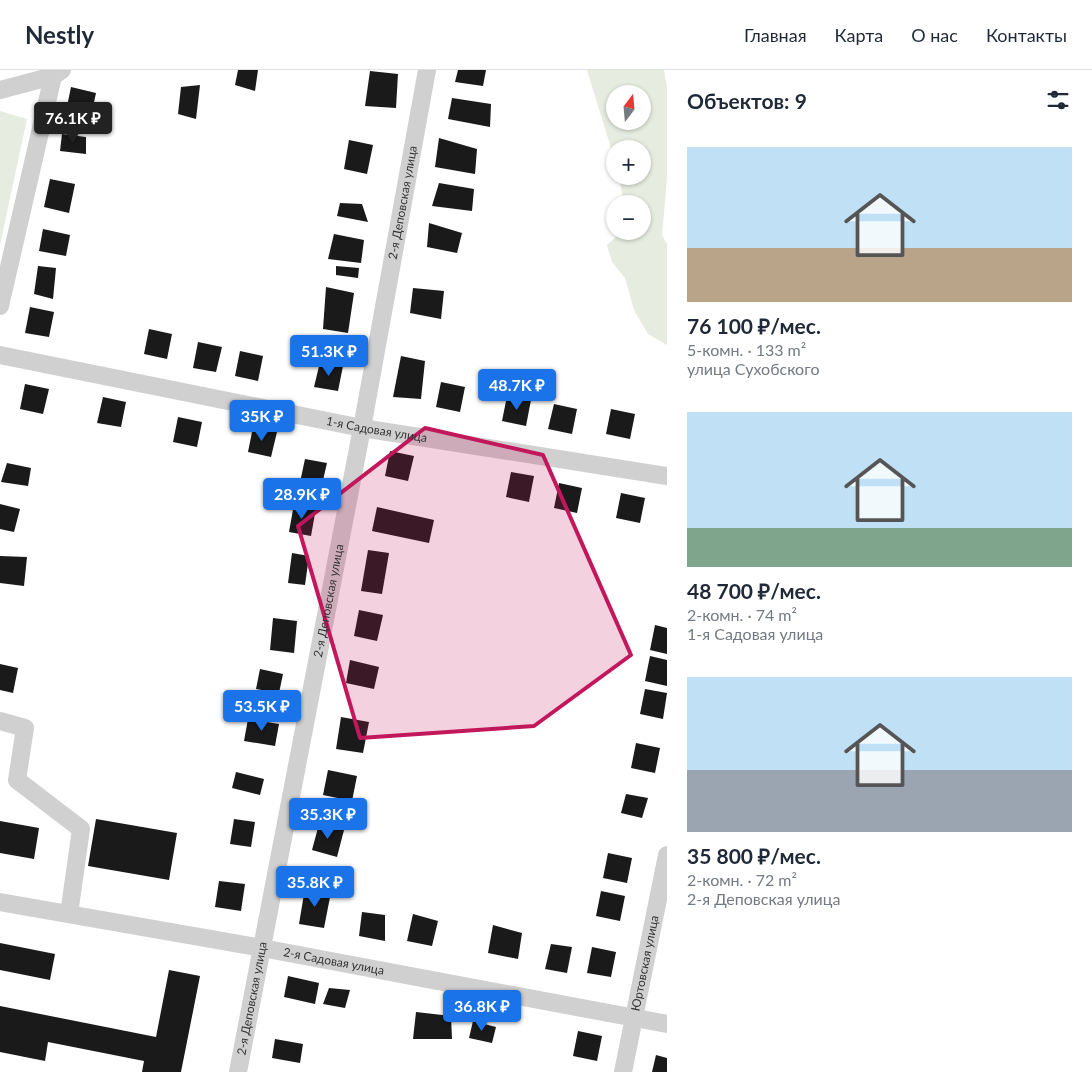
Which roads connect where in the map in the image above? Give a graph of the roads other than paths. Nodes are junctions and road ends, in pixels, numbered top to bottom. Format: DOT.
graph roads {
  1 [pos="427,70"];
  2 [pos="58,73"];
  3 [pos="0,90"];
  4 [pos="0,306"];
  5 [pos="0,355"];
  6 [pos="362,428"];
  7 [pos="667,476"];
  8 [pos="0,721"];
  9 [pos="667,855"];
  10 [pos="0,902"];
  11 [pos="69,914"];
  12 [pos="262,948"];
  13 [pos="634,1018"];
  14 [pos="667,1024"];
  15 [pos="238,1072"];
  16 [pos="623,1072"];
  1 -- 6 [label="street, 2-я Деповская улица"];
  2 -- 3 [label="street"];
  2 -- 4 [label="street"];
  5 -- 6 [label="street, 1-я Садовая улица"];
  6 -- 7 [label="street, 1-я Садовая улица"];
  6 -- 12 [label="street, 2-я Деповская улица"];
  8 -- 11 [label="street"];
  9 -- 13 [label="street, Юртовская улица"];
  10 -- 11 [label="street, 2-я Садовая улица"];
  11 -- 12 [label="street, 2-я Садовая улица"];
  12 -- 13 [label="street, 2-я Садовая улица"];
  12 -- 15 [label="street, 2-я Деповская улица"];
  13 -- 14 [label="street, 2-я Садовая улица"];
  13 -- 16 [label="street, Юртовская улица"];
}
